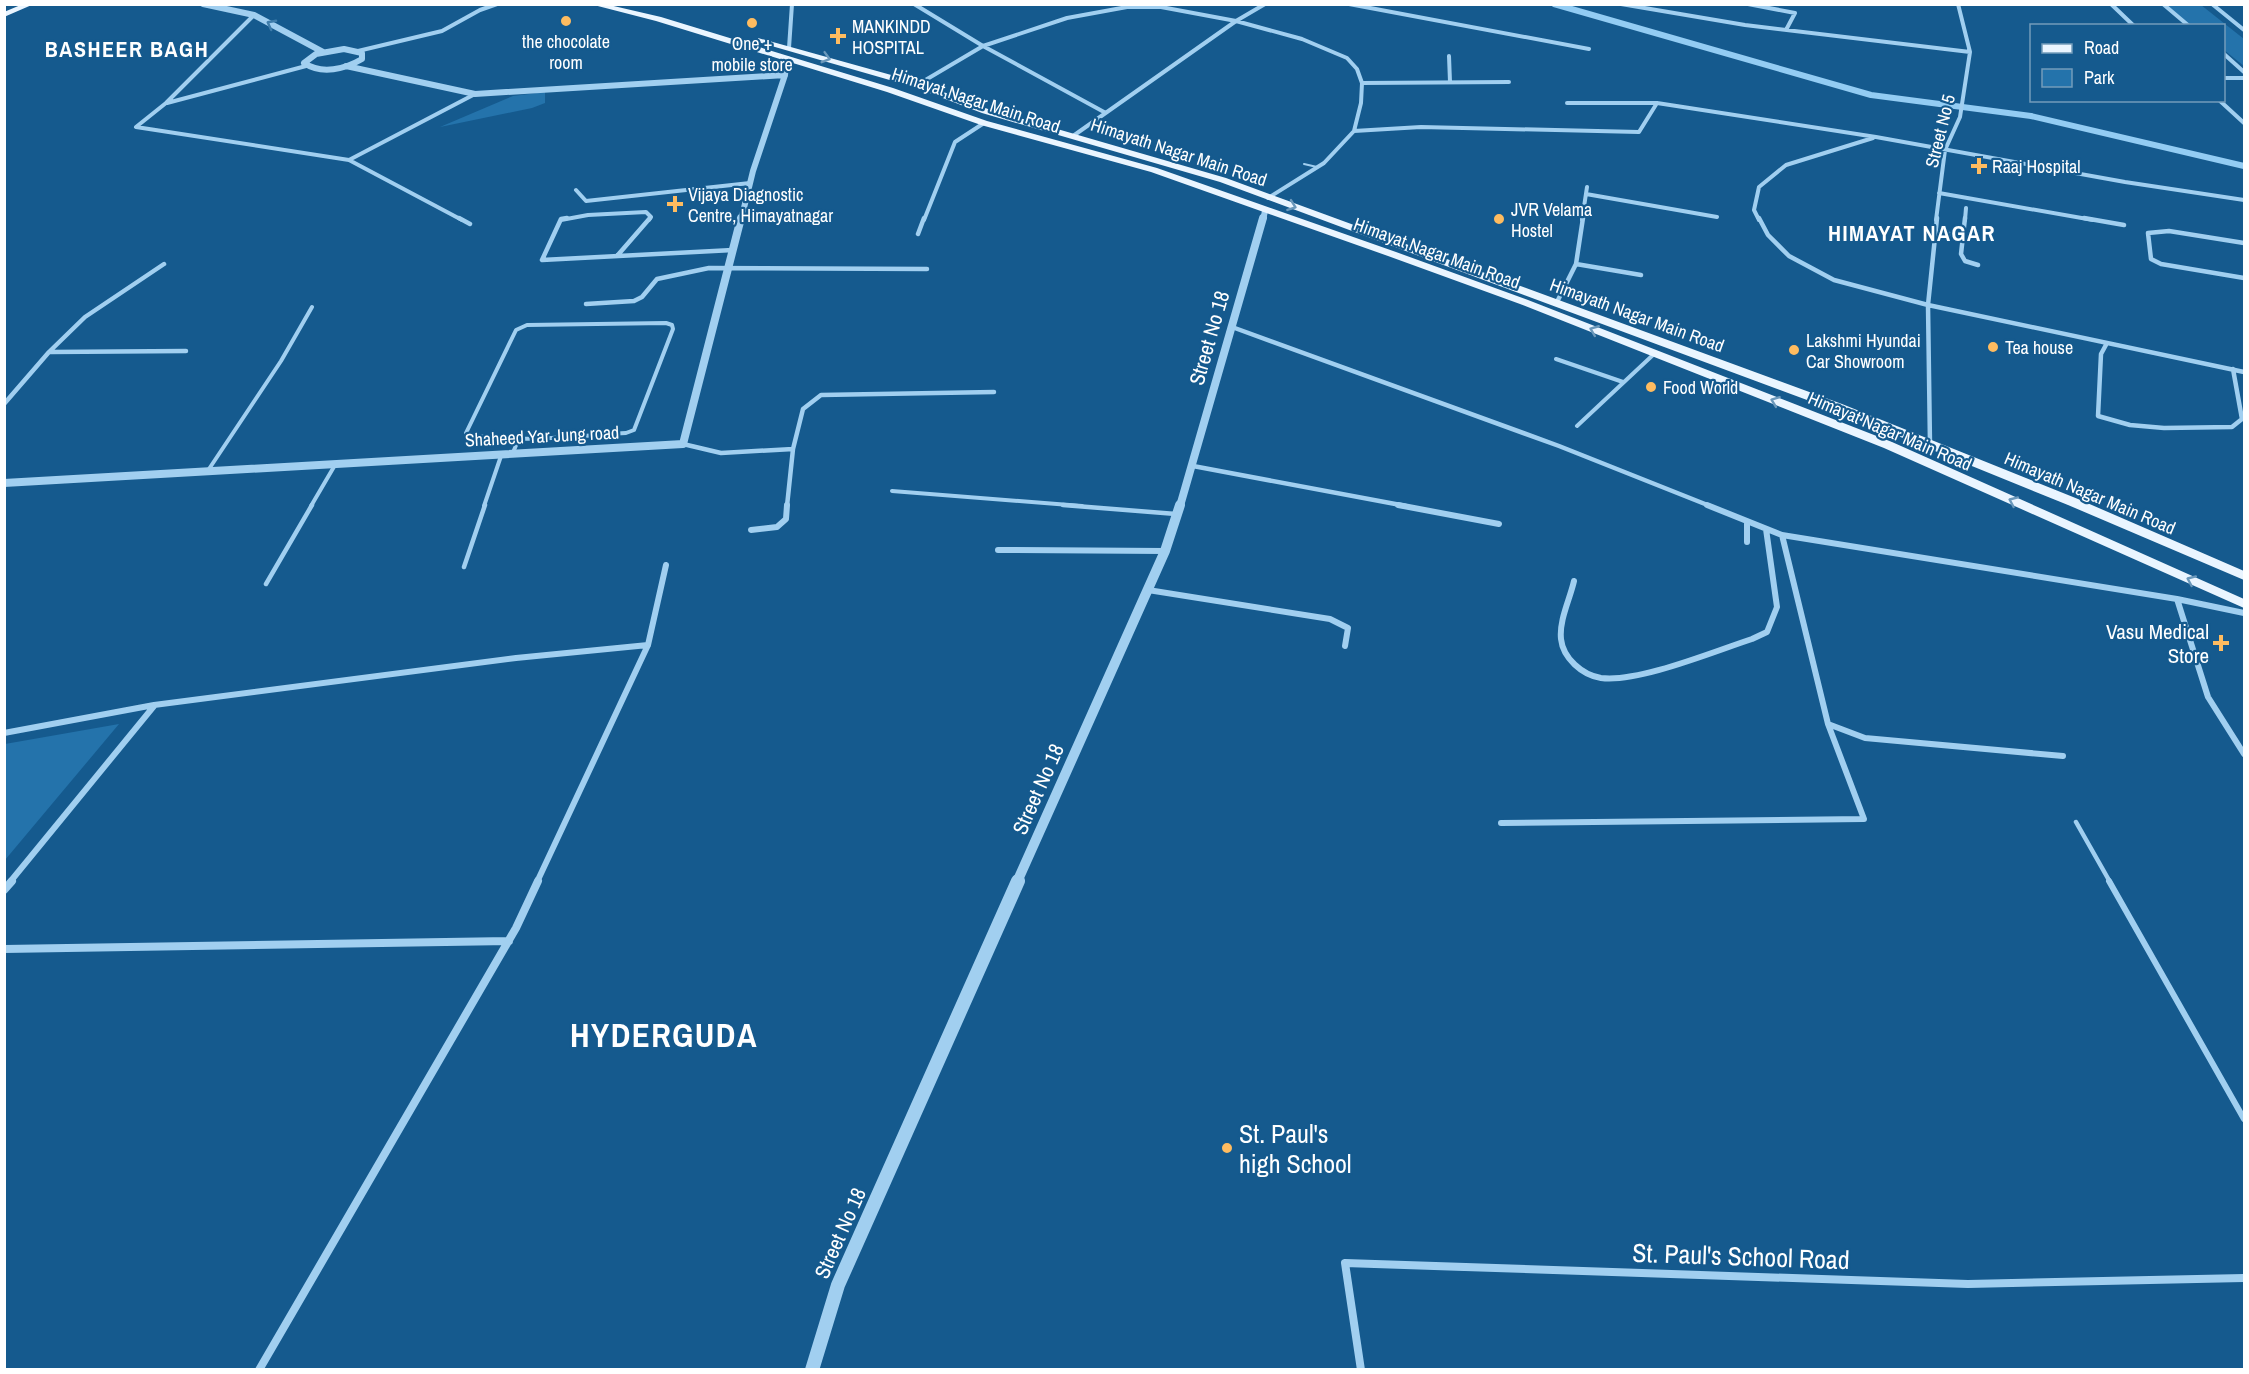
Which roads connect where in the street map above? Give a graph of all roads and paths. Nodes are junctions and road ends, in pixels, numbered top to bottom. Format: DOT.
graph roads {
  1 [pos="31,4"];
  2 [pos="202,4"];
  3 [pos="497,4"];
  4 [pos="593,4"];
  5 [pos="627,4"];
  6 [pos="792,4"];
  7 [pos="914,4"];
  8 [pos="1265,4"];
  9 [pos="1349,4"];
  10 [pos="1621,4"];
  11 [pos="1748,4"];
  12 [pos="1958,4"];
  13 [pos="2111,4"];
  14 [pos="2163,4"];
  15 [pos="2212,4"];
  16 [pos="1128,6"];
  17 [pos="4,15"];
  18 [pos="254,15"];
  19 [pos="1236,21"];
  20 [pos="2132,24"];
  21 [pos="2187,24"];
  22 [pos="1786,30"];
  23 [pos="2244,30"];
  24 [pos="984,46"];
  25 [pos="1589,50"];
  26 [pos="358,51"];
  27 [pos="323,52"];
  28 [pos="1970,52"];
  29 [pos="788,53"];
  30 [pos="1449,56"];
  31 [pos="2225,56"];
  32 [pos="306,66"];
  33 [pos="346,66"];
  34 [pos="2244,72"];
  35 [pos="785,75"];
  36 [pos="2225,78"];
  37 [pos="2244,78"];
  38 [pos="1450,82"];
  39 [pos="1509,82"];
  40 [pos="1362,83"];
  41 [pos="917,85"];
  42 [pos="475,94"];
  43 [pos="1567,102"];
  44 [pos="2221,102"];
  45 [pos="166,103"];
  46 [pos="1657,103"];
  47 [pos="1104,112"];
  48 [pos="984,123"];
  49 [pos="2244,123"];
  50 [pos="1354,131"];
  51 [pos="1073,136"];
  52 [pos="1876,137"];
  53 [pos="1946,150"];
  54 [pos="349,160"];
  55 [pos="1304,164"];
  56 [pos="1317,167"];
  57 [pos="750,183"];
  58 [pos="1587,187"];
  59 [pos="576,190"];
  60 [pos="1939,193"];
  61 [pos="1586,194"];
  62 [pos="1268,198"];
  63 [pos="2244,200"];
  64 [pos="1966,208"];
  65 [pos="1265,211"];
  66 [pos="1717,217"];
  67 [pos="470,224"];
  68 [pos="2124,225"];
  69 [pos="1935,232"];
  70 [pos="918,234"];
  71 [pos="1963,236"];
  72 [pos="2244,243"];
  73 [pos="733,250"];
  74 [pos="617,256"];
  75 [pos="164,264"];
  76 [pos="1576,264"];
  77 [pos="1978,265"];
  78 [pos="729,268"];
  79 [pos="927,269"];
  80 [pos="1641,275"];
  81 [pos="2244,278"];
  82 [pos="1557,302"];
  83 [pos="586,304"];
  84 [pos="1928,305"];
  85 [pos="312,307"];
  86 [pos="1232,327"];
  87 [pos="2107,343"];
  88 [pos="186,351"];
  89 [pos="50,352"];
  90 [pos="1654,354"];
  91 [pos="1556,359"];
  92 [pos="2233,369"];
  93 [pos="2244,372"];
  94 [pos="1623,382"];
  95 [pos="994,393"];
  96 [pos="4,404"];
  97 [pos="1577,426"];
  98 [pos="519,438"];
  99 [pos="683,444"];
  100 [pos="1930,445"];
  101 [pos="793,449"];
  102 [pos="512,455"];
  103 [pos="501,456"];
  104 [pos="337,462"];
  105 [pos="1193,466"];
  106 [pos="209,469"];
  107 [pos="4,483"];
  108 [pos="892,491"];
  109 [pos="1176,514"];
  110 [pos="1747,521"];
  111 [pos="1499,524"];
  112 [pos="1766,529"];
  113 [pos="751,530"];
  114 [pos="1782,535"];
  115 [pos="1747,542"];
  116 [pos="998,550"];
  117 [pos="1165,551"];
  118 [pos="666,565"];
  119 [pos="464,567"];
  120 [pos="2244,576"];
  121 [pos="1574,581"];
  122 [pos="266,584"];
  123 [pos="1148,590"];
  124 [pos="2177,599"];
  125 [pos="2244,604"];
  126 [pos="2244,613"];
  127 [pos="648,645"];
  128 [pos="1345,646"];
  129 [pos="154,705"];
  130 [pos="1828,724"];
  131 [pos="4,733"];
  132 [pos="2244,754"];
  133 [pos="2063,756"];
  134 [pos="2076,822"];
  135 [pos="1501,823"];
  136 [pos="4,890"];
  137 [pos="509,941"];
  138 [pos="4,949"];
  139 [pos="2244,1119"];
  140 [pos="2244,1278"];
  141 [pos="259,1370"];
  142 [pos="812,1370"];
  143 [pos="1361,1370"];
  1 -- 17 [label="main road"];
  2 -- 18 [label="street"];
  3 -- 26 [label="street"];
  4 -- 29 [label="main road, Himayat Nagar Main Road"];
  5 -- 29 [label="main road, Himayath Nagar Main Road"];
  6 -- 29 [label="street"];
  7 -- 24 [label="street"];
  8 -- 19 [label="street"];
  9 -- 25 [label="street"];
  10 -- 22 [label="street"];
  11 -- 22 [label="street"];
  12 -- 28 [label="street, Street No 5"];
  13 -- 20 [label="street"];
  14 -- 21 [label="street"];
  15 -- 23 [label="street"];
  16 -- 19 [label="street"];
  16 -- 24 [label="street"];
  27 -- 18 [label="street, one-way"];
  18 -- 45 [label="street"];
  19 -- 40 [label="street"];
  19 -- 47 [label="street"];
  22 -- 28 [label="street"];
  24 -- 41 [label="street"];
  24 -- 47 [label="street"];
  26 -- 27 [label="street"];
  26 -- 33 [label="street"];
  27 -- 32 [label="street"];
  28 -- 53 [label="street, Street No 5"];
  29 -- 35 [label="street"];
  29 -- 41 [label="main road, Himayath Nagar Main Road, one-way"];
  29 -- 48 [label="main road, Himayat Nagar Main Road"];
  30 -- 38 [label="street"];
  31 -- 34 [label="street"];
  32 -- 33 [label="street"];
  32 -- 45 [label="street"];
  33 -- 42 [label="street"];
  35 -- 42 [label="street"];
  35 -- 57 [label="street"];
  36 -- 37 [label="street"];
  38 -- 39 [label="street"];
  38 -- 40 [label="street"];
  40 -- 50 [label="street"];
  41 -- 51 [label="main road, Himayath Nagar Main Road"];
  42 -- 54 [label="street"];
  43 -- 46 [label="street"];
  44 -- 49 [label="street"];
  45 -- 54 [label="street"];
  46 -- 50 [label="street"];
  46 -- 52 [label="street"];
  47 -- 51 [label="street"];
  48 -- 65 [label="main road, Himayat Nagar Main Road"];
  48 -- 70 [label="street"];
  50 -- 56 [label="street"];
  51 -- 62 [label="main road, Himayath Nagar Main Road"];
  52 -- 53 [label="street"];
  52 -- 84 [label="street"];
  53 -- 60 [label="street, Street No 5"];
  53 -- 63 [label="street"];
  54 -- 67 [label="street"];
  55 -- 56 [label="lane"];
  56 -- 62 [label="street"];
  57 -- 59 [label="street"];
  57 -- 73 [label="street"];
  58 -- 61 [label="street"];
  60 -- 68 [label="street"];
  60 -- 69 [label="street, Street No 5"];
  61 -- 66 [label="street"];
  61 -- 76 [label="street"];
  62 -- 82 [label="main road, Himayath Nagar Main Road, one-way"];
  64 -- 71 [label="street"];
  65 -- 86 [label="street, Street No 18"];
  90 -- 65 [label="main road, Himayat Nagar Main Road, one-way"];
  69 -- 71 [label="street"];
  69 -- 84 [label="street, Street No 5"];
  71 -- 77 [label="street"];
  72 -- 81 [label="street"];
  73 -- 74 [label="street"];
  73 -- 78 [label="street"];
  74 -- 74 [label="street"];
  75 -- 89 [label="street"];
  76 -- 80 [label="street"];
  76 -- 82 [label="street"];
  78 -- 79 [label="street"];
  78 -- 83 [label="street"];
  78 -- 99 [label="street"];
  82 -- 100 [label="main road, Himayath Nagar Main Road"];
  84 -- 87 [label="street"];
  84 -- 100 [label="street, Street No 5"];
  85 -- 106 [label="lane"];
  86 -- 105 [label="street, Street No 18"];
  86 -- 110 [label="street"];
  87 -- 92 [label="street"];
  87 -- 92 [label="street"];
  88 -- 89 [label="street"];
  89 -- 96 [label="street"];
  90 -- 94 [label="lane"];
  125 -- 90 [label="main road, Himayat Nagar Main Road, one-way"];
  91 -- 94 [label="lane"];
  92 -- 93 [label="street"];
  94 -- 97 [label="lane"];
  95 -- 101 [label="street"];
  98 -- 98 [label="lane"];
  98 -- 102 [label="lane"];
  99 -- 101 [label="street"];
  99 -- 102 [label="street, Shaheed Yar Jung road"];
  100 -- 120 [label="main road, Himayath Nagar Main Road"];
  101 -- 113 [label="street"];
  102 -- 103 [label="street, Shaheed Yar Jung road"];
  103 -- 104 [label="street, Shaheed Yar Jung road"];
  103 -- 119 [label="lane"];
  104 -- 106 [label="street, Shaheed Yar Jung road"];
  104 -- 122 [label="lane"];
  105 -- 109 [label="street, Street No 18"];
  105 -- 111 [label="street"];
  106 -- 107 [label="street, Shaheed Yar Jung road"];
  108 -- 109 [label="lane"];
  109 -- 117 [label="street, Street No 18"];
  110 -- 112 [label="street"];
  110 -- 115 [label="street"];
  112 -- 114 [label="street"];
  112 -- 121 [label="street"];
  114 -- 124 [label="street"];
  114 -- 130 [label="street"];
  116 -- 117 [label="street"];
  117 -- 123 [label="street, Street No 18"];
  118 -- 127 [label="street"];
  123 -- 128 [label="street"];
  123 -- 142 [label="street, Street No 18"];
  124 -- 126 [label="street"];
  124 -- 132 [label="street"];
  127 -- 129 [label="street"];
  127 -- 137 [label="street"];
  129 -- 131 [label="street"];
  129 -- 136 [label="street"];
  130 -- 133 [label="street"];
  130 -- 135 [label="street"];
  134 -- 139 [label="lane"];
  137 -- 138 [label="street"];
  137 -- 141 [label="street"];
  140 -- 143 [label="street, St. Paul's School Road"];
}
